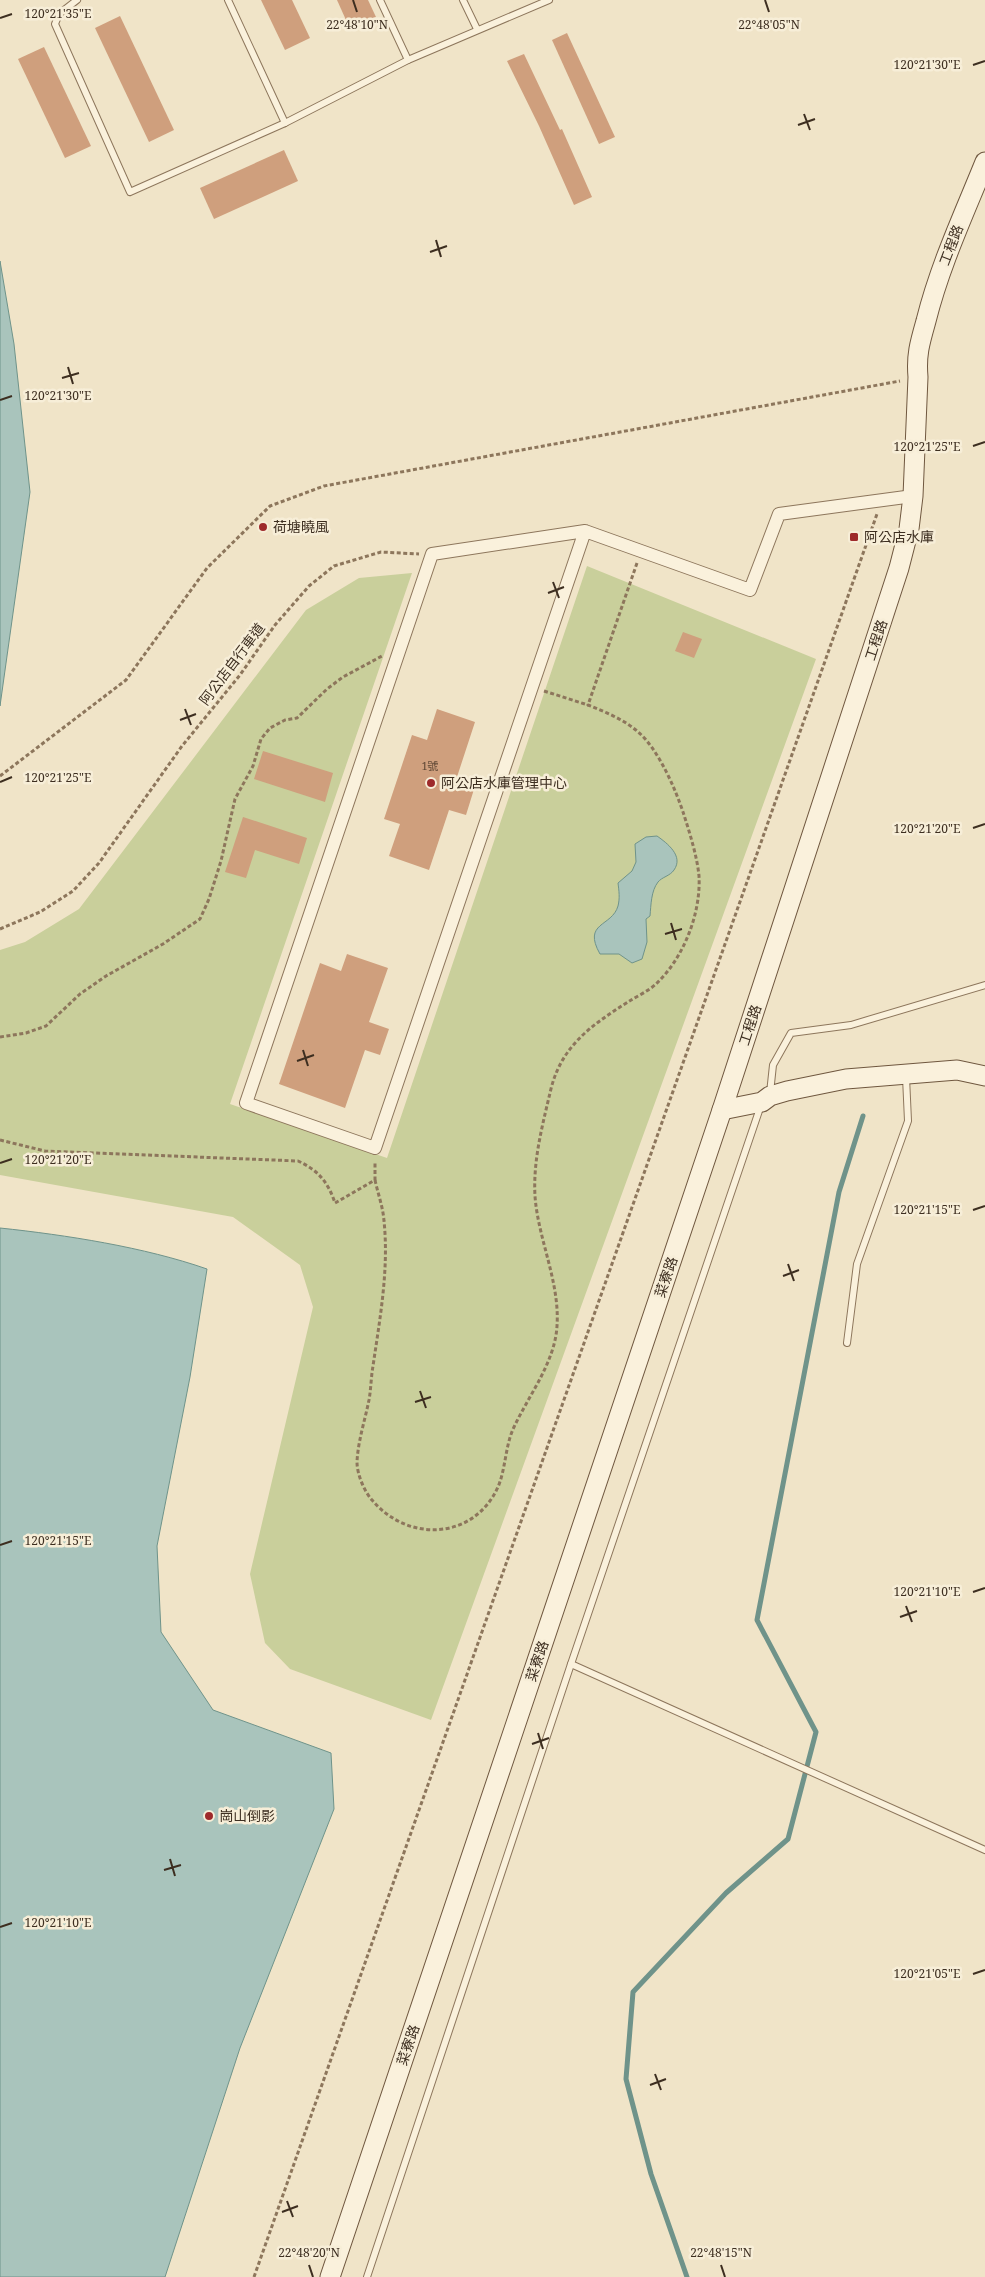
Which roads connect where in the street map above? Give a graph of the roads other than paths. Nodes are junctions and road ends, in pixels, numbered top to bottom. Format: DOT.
graph roads {
  1 [pos="77,0"];
  2 [pos="228,0"];
  3 [pos="380,0"];
  4 [pos="463,0"];
  5 [pos="549,0"];
  6 [pos="477,29"];
  7 [pos="408,60"];
  8 [pos="285,122"];
  9 [pos="985,162"];
  10 [pos="913,496"];
  11 [pos="585,531"];
  12 [pos="985,985"];
  13 [pos="906,1073"];
  14 [pos="985,1076"];
  15 [pos="773,1097"];
  16 [pos="722,1110"];
  17 [pos="847,1343"];
  18 [pos="572,1664"];
  19 [pos="985,1850"];
  20 [pos="330,2277"];
  21 [pos="367,2277"];
  1 -- 8 [label="lane"];
  2 -- 8 [label="lane"];
  3 -- 7 [label="lane"];
  4 -- 6 [label="lane"];
  5 -- 6 [label="lane"];
  6 -- 7 [label="lane"];
  7 -- 8 [label="lane"];
  9 -- 10 [label="street, 工程路"];
  10 -- 11 [label="street"];
  10 -- 16 [label="street, 工程路"];
  11 -- 11 [label="street"];
  12 -- 15 [label="lane"];
  13 -- 14 [label="street"];
  13 -- 15 [label="street"];
  13 -- 17 [label="lane"];
  15 -- 16 [label="street"];
  15 -- 18 [label="lane"];
  16 -- 20 [label="street, 菜寮路"];
  18 -- 19 [label="lane"];
  18 -- 21 [label="lane"];
}
